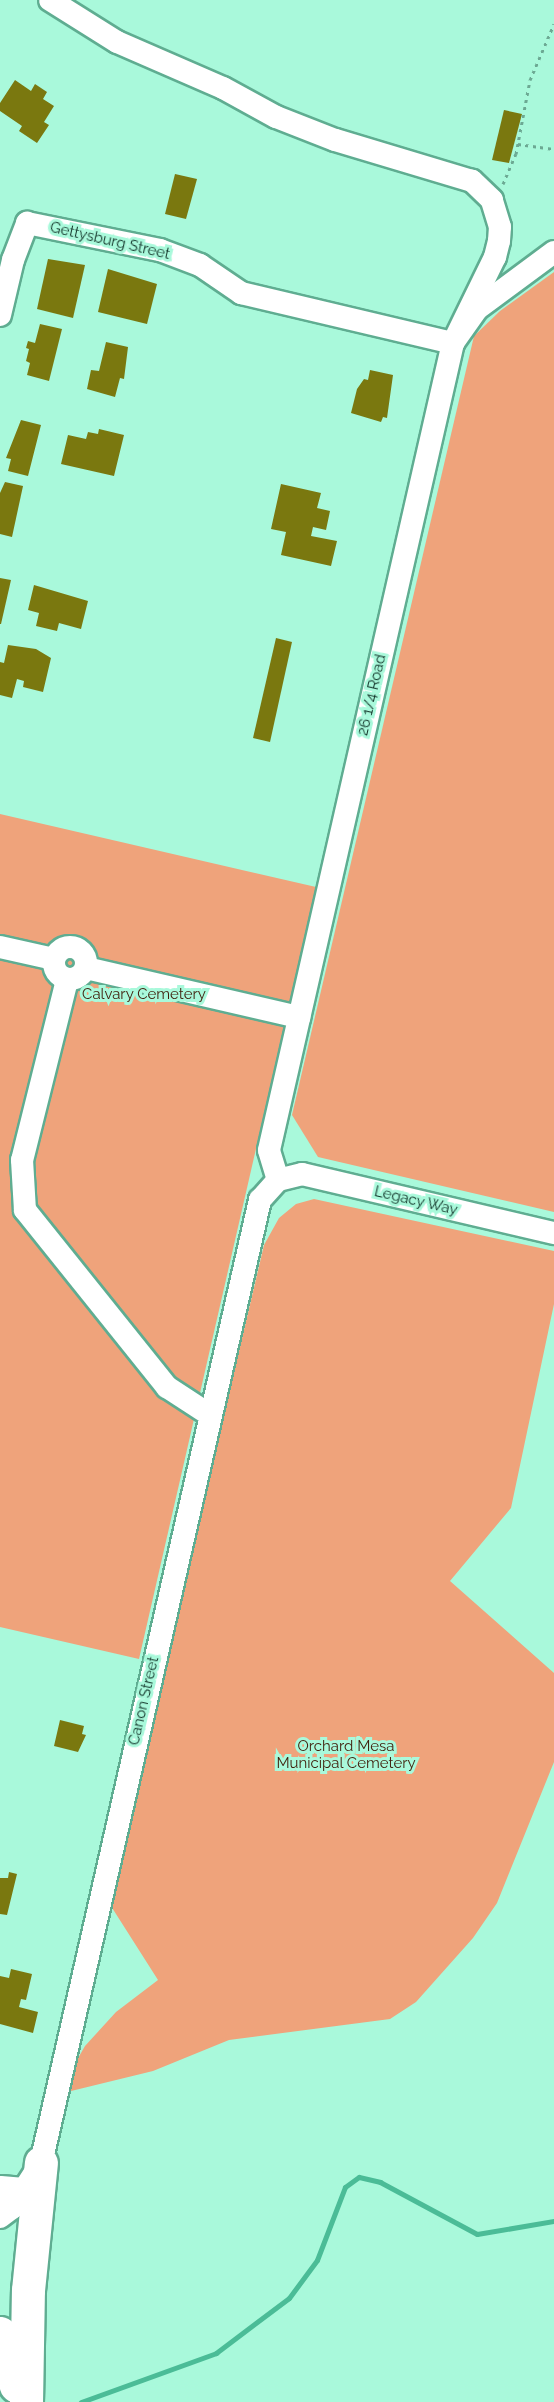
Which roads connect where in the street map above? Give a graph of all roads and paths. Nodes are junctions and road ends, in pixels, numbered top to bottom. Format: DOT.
graph roads {
  1 [pos="50,0"];
  2 [pos="554,24"];
  3 [pos="518,144"];
  4 [pos="554,148"];
  5 [pos="492,201"];
  6 [pos="554,252"];
  7 [pos="0,315"];
  8 [pos="453,343"];
  9 [pos="0,947"];
  10 [pos="77,974"];
  11 [pos="299,1017"];
  12 [pos="278,1180"];
  13 [pos="554,1233"];
  14 [pos="210,1415"];
  15 [pos="41,2163"];
  16 [pos="11,2193"];
  17 [pos="0,2217"];
  18 [pos="0,2333"];
  19 [pos="20,2402"];
  20 [pos="26,2402"];
  1 -- 5 [label="street"];
  2 -- 3 [label="path"];
  3 -- 4 [label="path"];
  3 -- 5 [label="path"];
  5 -- 8 [label="street"];
  6 -- 8 [label="street, 26 1/4 Road"];
  7 -- 8 [label="street, Gettysburg Street"];
  8 -- 11 [label="street, 26 1/4 Road"];
  9 -- 10 [label="street"];
  10 -- 11 [label="street"];
  10 -- 14 [label="street"];
  11 -- 12 [label="street, 26 1/4 Road"];
  12 -- 13 [label="street, Legacy Way"];
  12 -- 14 [label="street, Canon Street"];
  14 -- 15 [label="street, Canon Street"];
  15 -- 16 [label="street, Canon Street"];
  15 -- 20 [label="highway"];
  16 -- 17 [label="street, Canon Street"];
  18 -- 19 [label="highway"];
}
